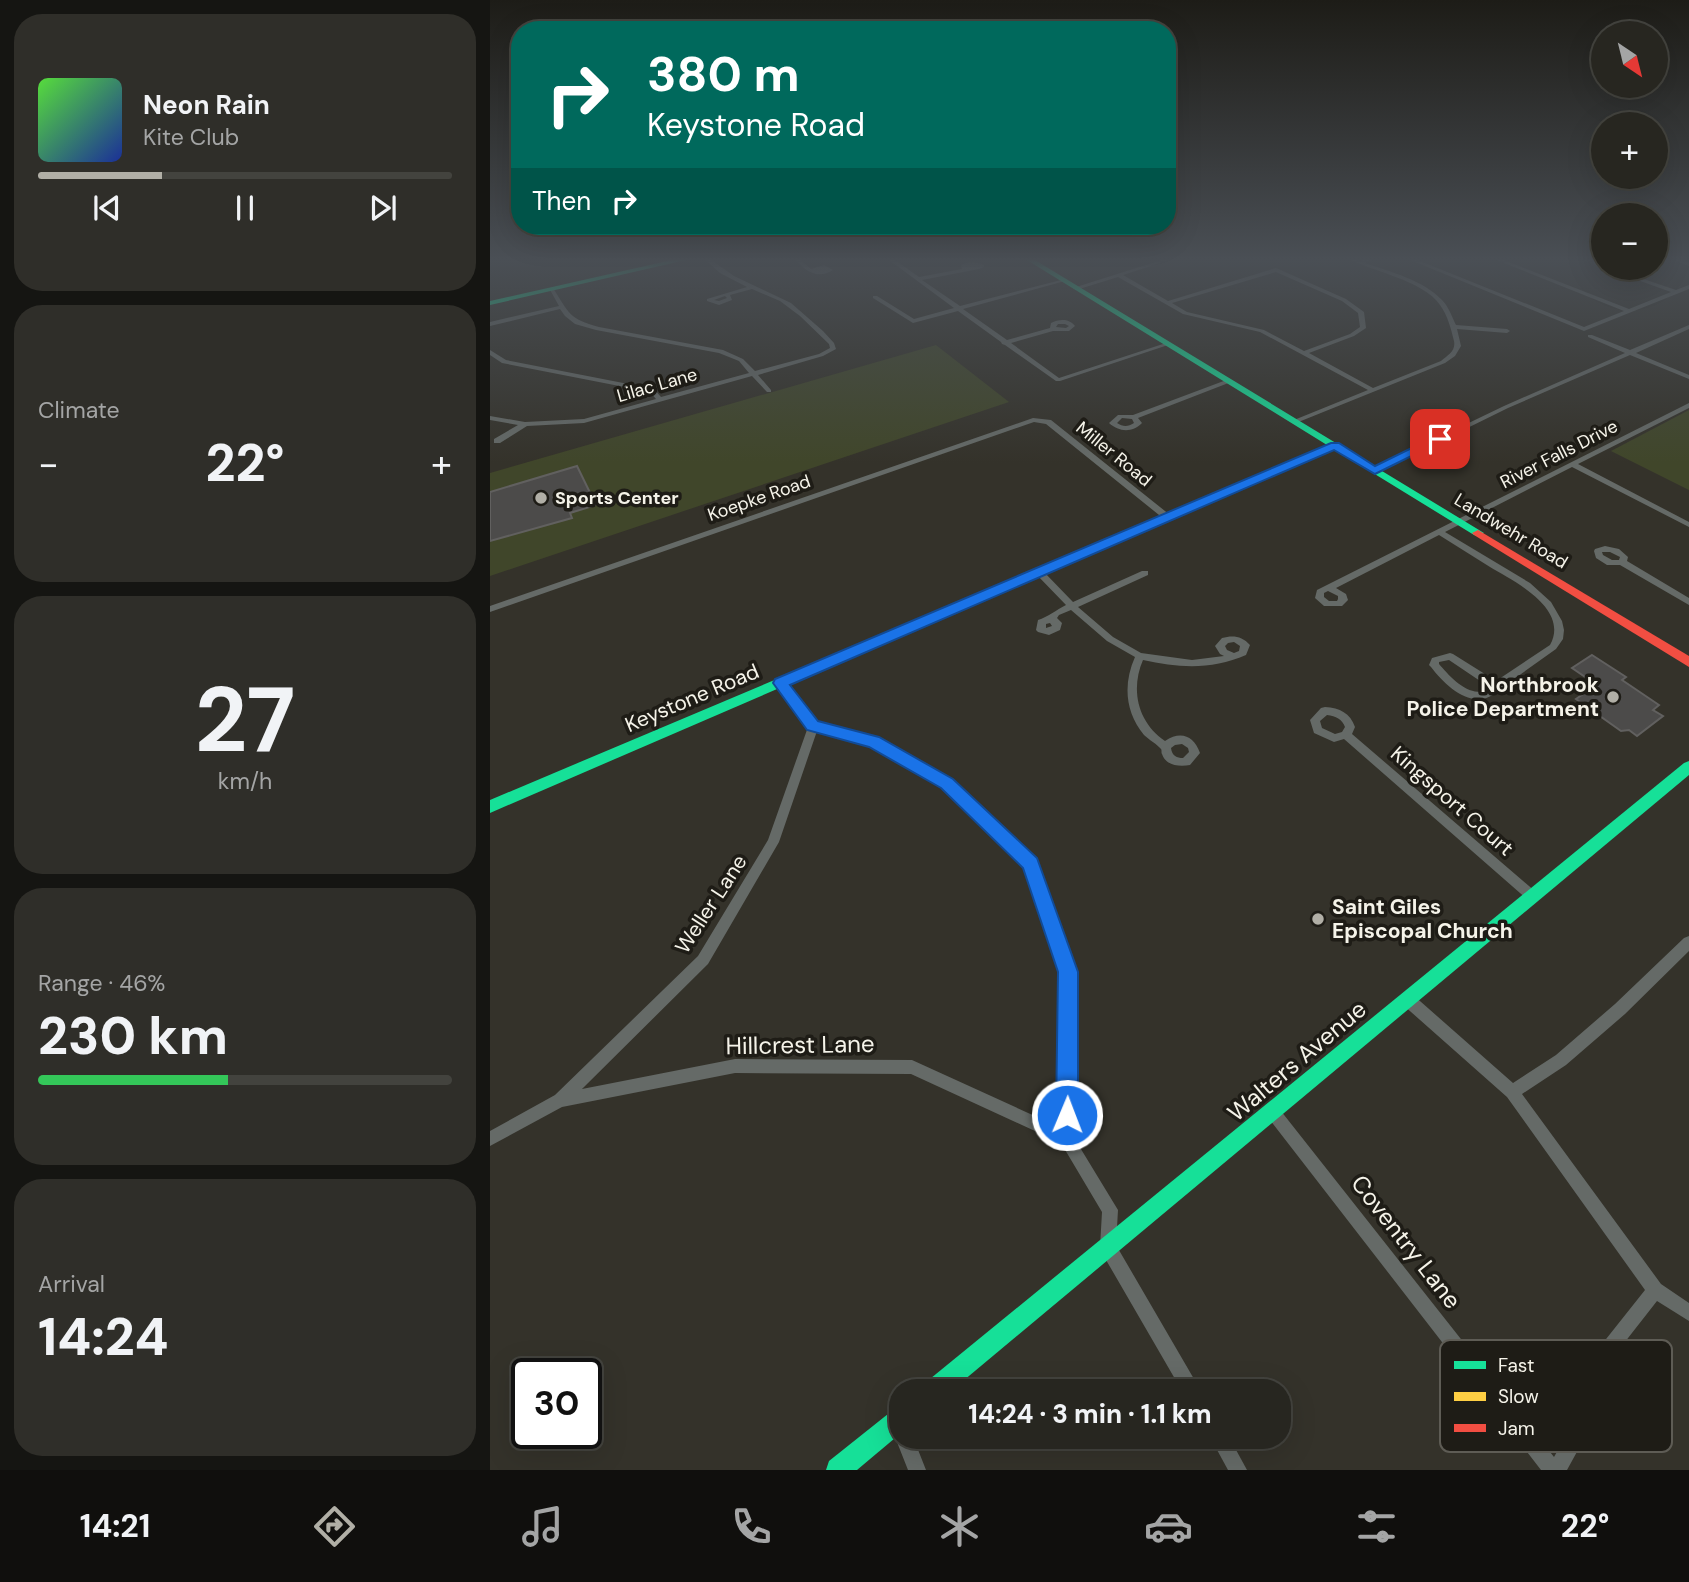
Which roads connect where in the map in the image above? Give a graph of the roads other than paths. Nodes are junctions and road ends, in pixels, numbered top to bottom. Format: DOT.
graph roads {
  1 [pos="584,326"];
  2 [pos="813,326"];
  3 [pos="981,326"];
  4 [pos="1138,326"];
  5 [pos="1238,326"];
  6 [pos="1363,326"];
  7 [pos="1572,326"];
  8 [pos="1596,326"];
  9 [pos="1453,327"];
  10 [pos="1689,327"];
  11 [pos="1053,329"];
  12 [pos="1507,331"];
  13 [pos="1590,336"];
  14 [pos="1004,343"];
  15 [pos="1168,344"];
  16 [pos="490,352"];
  17 [pos="1629,352"];
  18 [pos="1304,353"];
  19 [pos="754,374"];
  20 [pos="1689,377"];
  21 [pos="1228,381"];
  22 [pos="1373,390"];
  23 [pos="769,391"];
  24 [pos="660,400"];
  25 [pos="1689,405"];
  26 [pos="1134,417"];
  27 [pos="490,418"];
  28 [pos="1039,420"];
  29 [pos="1296,422"];
  30 [pos="525,424"];
  31 [pos="497,441"];
  32 [pos="1335,445"];
  33 [pos="1572,464"];
  34 [pos="1375,470"];
  35 [pos="1167,517"];
  36 [pos="1460,522"];
  37 [pos="1689,525"];
  38 [pos="1439,532"];
  39 [pos="1622,562"];
  40 [pos="1039,572"];
  41 [pos="1145,573"];
  42 [pos="1331,589"];
  43 [pos="1689,602"];
  44 [pos="1073,605"];
  45 [pos="490,609"];
  46 [pos="1051,619"];
  47 [pos="1140,656"];
  48 [pos="1233,656"];
  49 [pos="1689,662"];
  50 [pos="780,683"];
  51 [pos="1496,686"];
  52 [pos="813,726"];
  53 [pos="1346,735"];
  54 [pos="1166,747"];
  55 [pos="1689,766"];
  56 [pos="490,807"];
  57 [pos="1532,896"];
  58 [pos="1689,942"];
  59 [pos="1407,999"];
  60 [pos="1512,1092"];
  61 [pos="560,1100"];
  62 [pos="1272,1111"];
  63 [pos="1066,1138"];
  64 [pos="490,1139"];
  65 [pos="1108,1247"];
  66 [pos="1655,1290"];
  67 [pos="1689,1313"];
  68 [pos="1453,1340"];
  69 [pos="1616,1340"];
  70 [pos="948,1379"];
  71 [pos="1185,1379"];
  72 [pos="889,1435"];
  73 [pos="909,1449"];
  74 [pos="1226,1449"];
  75 [pos="1541,1452"];
  76 [pos="1567,1452"];
  77 [pos="838,1470"];
  78 [pos="917,1470"];
  79 [pos="1238,1470"];
  80 [pos="1555,1470"];
  1 -- 19 [label="street"];
  2 -- 19 [label="street, Lilac Lane"];
  3 -- 14 [label="street"];
  4 -- 15 [label="main road, Landwehr Road"];
  5 -- 18 [label="street"];
  6 -- 18 [label="street"];
  7 -- 8 [label="street"];
  9 -- 12 [label="street"];
  9 -- 22 [label="street"];
  10 -- 17 [label="street"];
  11 -- 14 [label="street"];
  13 -- 17 [label="street"];
  14 -- 15 [label="street"];
  15 -- 21 [label="main road, Landwehr Road"];
  16 -- 24 [label="street"];
  17 -- 20 [label="street"];
  17 -- 34 [label="street"];
  18 -- 22 [label="street"];
  19 -- 23 [label="street"];
  19 -- 24 [label="street, Lilac Lane"];
  21 -- 26 [label="street"];
  21 -- 29 [label="main road, Landwehr Road"];
  22 -- 29 [label="street"];
  24 -- 30 [label="street, Lilac Lane"];
  25 -- 33 [label="street, River Falls Drive"];
  27 -- 30 [label="street, Lilac Lane"];
  28 -- 35 [label="street, Miller Road"];
  28 -- 45 [label="street, Koepke Road"];
  29 -- 32 [label="main road, Landwehr Road"];
  30 -- 31 [label="street"];
  32 -- 34 [label="main road, Landwehr Road"];
  32 -- 35 [label="main road, Keystone Road"];
  33 -- 36 [label="street, River Falls Drive"];
  33 -- 37 [label="street"];
  34 -- 36 [label="main road, Landwehr Road"];
  35 -- 40 [label="main road, Keystone Road"];
  36 -- 38 [label="street, River Falls Drive"];
  36 -- 49 [label="main road, Landwehr Road"];
  38 -- 42 [label="street, River Falls Drive"];
  38 -- 51 [label="street"];
  39 -- 43 [label="street"];
  40 -- 44 [label="street"];
  40 -- 50 [label="main road, Keystone Road"];
  41 -- 44 [label="street"];
  44 -- 46 [label="street"];
  44 -- 47 [label="street"];
  47 -- 48 [label="street"];
  47 -- 54 [label="street"];
  50 -- 52 [label="street"];
  50 -- 56 [label="main road, Keystone Road"];
  51 -- 51 [label="street"];
  52 -- 61 [label="street, Weller Lane"];
  52 -- 63 [label="street"];
  53 -- 57 [label="street, Kingsport Court"];
  55 -- 57 [label="main road, Walters Avenue"];
  57 -- 59 [label="main road, Walters Avenue"];
  58 -- 60 [label="street"];
  59 -- 60 [label="street"];
  59 -- 62 [label="main road, Walters Avenue"];
  60 -- 66 [label="street"];
  61 -- 63 [label="street, Hillcrest Lane"];
  61 -- 64 [label="street, Hillcrest Lane"];
  62 -- 65 [label="main road, Walters Avenue"];
  62 -- 68 [label="street, Coventry Lane"];
  63 -- 65 [label="street"];
  65 -- 70 [label="main road, Walters Avenue"];
  65 -- 71 [label="street"];
  66 -- 67 [label="street"];
  66 -- 69 [label="street"];
  72 -- 77 [label="main road"];
  73 -- 78 [label="street"];
  74 -- 79 [label="street"];
  75 -- 80 [label="street, Coventry Lane"];
  76 -- 80 [label="street"];
}
